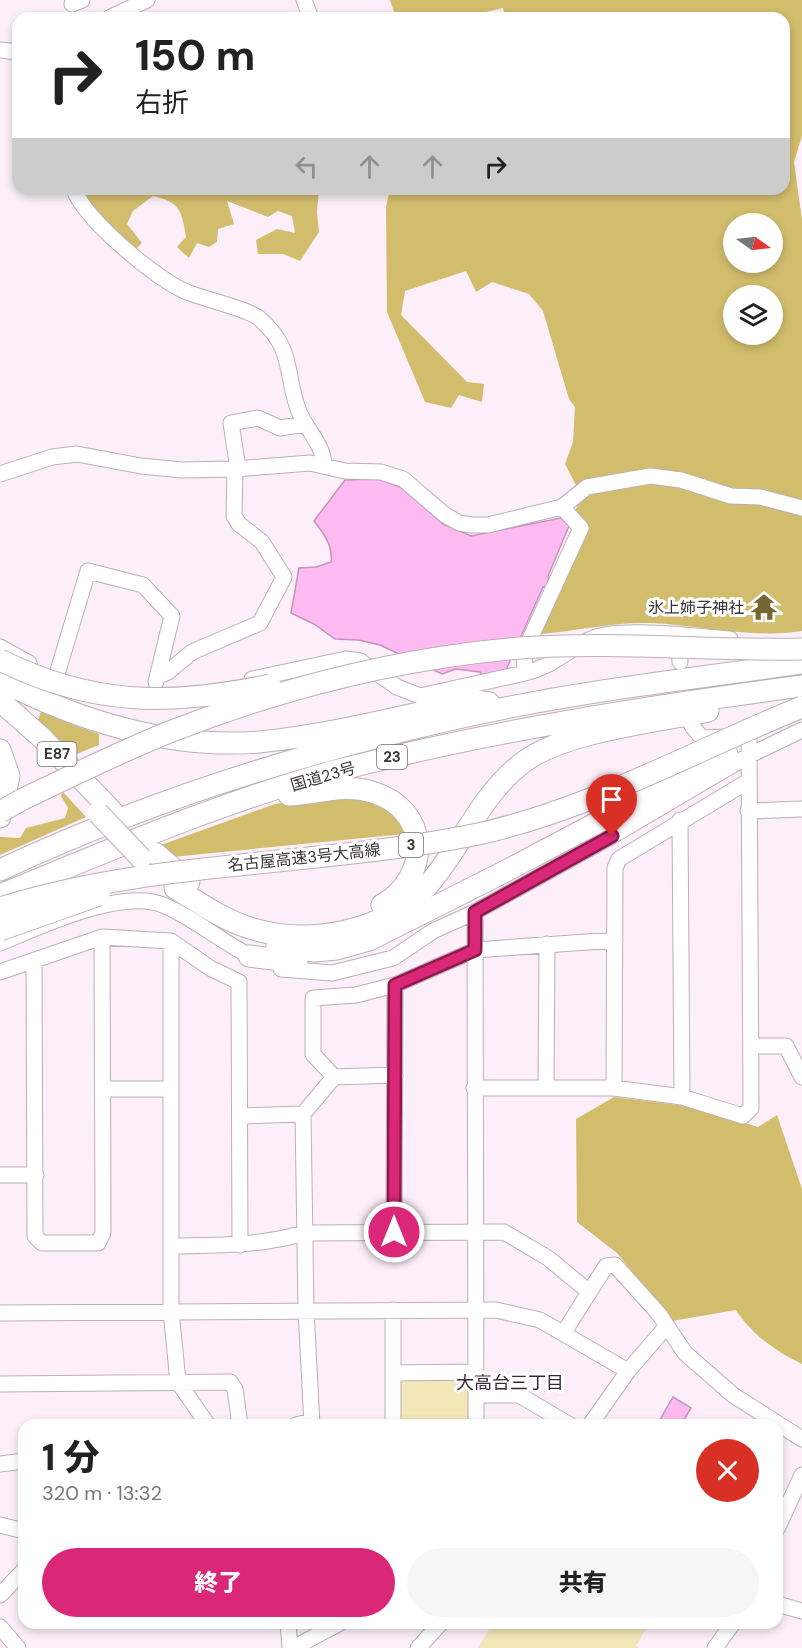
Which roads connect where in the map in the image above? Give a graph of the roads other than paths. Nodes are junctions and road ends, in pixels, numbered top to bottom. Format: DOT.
graph roads {
  1 [pos="147,0"];
  2 [pos="122,12"];
  3 [pos="76,195"];
  4 [pos="305,424"];
  5 [pos="324,466"];
  6 [pos="236,469"];
  7 [pos="0,474"];
  8 [pos="561,507"];
  9 [pos="802,508"];
  10 [pos="679,634"];
  11 [pos="802,638"];
  12 [pos="0,647"];
  13 [pos="802,649"];
  14 [pos="457,655"];
  15 [pos="0,660"];
  16 [pos="680,662"];
  17 [pos="802,663"];
  18 [pos="525,673"];
  19 [pos="57,674"];
  20 [pos="0,680"];
  21 [pos="156,684"];
  22 [pos="802,688"];
  23 [pos="0,701"];
  24 [pos="802,706"];
  25 [pos="510,707"];
  26 [pos="0,720"];
  27 [pos="802,720"];
  28 [pos="692,726"];
  29 [pos="802,730"];
  30 [pos="0,750"];
  31 [pos="748,756"];
  32 [pos="747,782"];
  33 [pos="256,795"];
  34 [pos="23,799"];
  35 [pos="0,806"];
  36 [pos="802,809"];
  37 [pos="748,811"];
  38 [pos="0,812"];
  39 [pos="105,812"];
  40 [pos="0,817"];
  41 [pos="680,820"];
  42 [pos="148,855"];
  43 [pos="237,864"];
  44 [pos="0,870"];
  45 [pos="500,879"];
  46 [pos="176,888"];
  47 [pos="0,895"];
  48 [pos="0,908"];
  49 [pos="475,912"];
  50 [pos="0,930"];
  51 [pos="102,936"];
  52 [pos="615,940"];
  53 [pos="171,942"];
  54 [pos="0,943"];
  55 [pos="548,944"];
  56 [pos="475,950"];
  57 [pos="249,956"];
  58 [pos="34,960"];
  59 [pos="0,972"];
  60 [pos="395,985"];
  61 [pos="751,1046"];
  62 [pos="395,1075"];
  63 [pos="334,1077"];
  64 [pos="802,1077"];
  65 [pos="474,1088"];
  66 [pos="546,1088"];
  67 [pos="614,1088"];
  68 [pos="103,1089"];
  69 [pos="171,1089"];
  70 [pos="682,1097"];
  71 [pos="303,1114"];
  72 [pos="240,1116"];
  73 [pos="36,1174"];
  74 [pos="0,1175"];
  75 [pos="394,1232"];
  76 [pos="475,1232"];
  77 [pos="304,1233"];
  78 [pos="240,1245"];
  79 [pos="172,1246"];
  80 [pos="588,1291"];
  81 [pos="306,1310"];
  82 [pos="393,1310"];
  83 [pos="475,1310"];
  84 [pos="171,1311"];
  85 [pos="0,1314"];
  86 [pos="666,1327"];
  87 [pos="564,1332"];
  88 [pos="628,1371"];
  89 [pos="476,1372"];
  90 [pos="393,1373"];
  91 [pos="178,1382"];
  92 [pos="0,1384"];
  93 [pos="476,1395"];
  94 [pos="204,1419"];
  95 [pos="239,1419"];
  96 [pos="312,1419"];
  97 [pos="393,1419"];
  98 [pos="476,1419"];
  99 [pos="560,1419"];
  100 [pos="594,1419"];
  101 [pos="771,1419"];
  102 [pos="783,1427"];
  103 [pos="802,1439"];
  104 [pos="18,1462"];
  105 [pos="0,1464"];
  106 [pos="802,1475"];
  107 [pos="783,1516"];
  108 [pos="0,1525"];
  109 [pos="18,1530"];
  110 [pos="18,1576"];
  111 [pos="0,1595"];
  112 [pos="783,1606"];
  113 [pos="802,1611"];
  114 [pos="0,1627"];
  115 [pos="289,1629"];
  116 [pos="328,1629"];
  117 [pos="435,1629"];
  118 [pos="729,1629"];
  119 [pos="18,1648"];
  120 [pos="292,1648"];
  121 [pos="418,1648"];
  122 [pos="715,1648"];
  1 -- 2 [label="street"];
  3 -- 4 [label="street"];
  4 -- 5 [label="street"];
  4 -- 6 [label="street"];
  5 -- 6 [label="street"];
  5 -- 8 [label="street"];
  6 -- 7 [label="street"];
  6 -- 21 [label="street"];
  8 -- 9 [label="street"];
  8 -- 18 [label="street"];
  10 -- 11 [label="street"];
  10 -- 16 [label="street"];
  10 -- 18 [label="street"];
  12 -- 19 [label="street"];
  13 -- 14 [label="highway, bridge"];
  14 -- 15 [label="highway, bridge"];
  14 -- 34 [label="highway, bridge"];
  17 -- 25 [label="highway, 国道23号 / 23"];
  18 -- 21 [label="street"];
  19 -- 21 [label="street"];
  19 -- 21 [label="street"];
  20 -- 25 [label="highway"];
  22 -- 33 [label="highway, 国道23号 / 23"];
  22 -- 46 [label="highway"];
  23 -- 39 [label="highway, E87"];
  24 -- 43 [label="highway, 名古屋高速3号大高線 / 3, bridge"];
  25 -- 44 [label="highway, 国道23号 / 23"];
  26 -- 39 [label="highway, E87"];
  27 -- 45 [label="highway"];
  28 -- 31 [label="street"];
  29 -- 31 [label="street"];
  30 -- 40 [label="highway"];
  31 -- 32 [label="street"];
  31 -- 49 [label="street"];
  32 -- 37 [label="street"];
  32 -- 41 [label="street"];
  33 -- 42 [label="highway"];
  33 -- 47 [label="highway, 国道23号 / 23"];
  34 -- 35 [label="highway, bridge"];
  34 -- 38 [label="highway, bridge"];
  36 -- 37 [label="street"];
  37 -- 61 [label="street"];
  39 -- 42 [label="highway, bridge"];
  41 -- 52 [label="street"];
  41 -- 70 [label="street"];
  42 -- 46 [label="highway"];
  43 -- 48 [label="highway, 名古屋高速3号大高線 / 3, bridge"];
  43 -- 50 [label="highway, bridge"];
  45 -- 46 [label="highway"];
  45 -- 57 [label="highway"];
  49 -- 56 [label="street"];
  49 -- 57 [label="street"];
  51 -- 53 [label="street"];
  51 -- 58 [label="street"];
  51 -- 68 [label="street"];
  52 -- 55 [label="street"];
  52 -- 67 [label="street"];
  53 -- 69 [label="street"];
  53 -- 72 [label="street"];
  54 -- 57 [label="street"];
  55 -- 56 [label="street"];
  55 -- 66 [label="street"];
  56 -- 60 [label="street"];
  56 -- 65 [label="street"];
  58 -- 59 [label="street"];
  58 -- 73 [label="street"];
  60 -- 62 [label="street"];
  60 -- 63 [label="street"];
  61 -- 64 [label="street"];
  61 -- 70 [label="street"];
  62 -- 63 [label="street"];
  62 -- 75 [label="street"];
  63 -- 71 [label="street"];
  65 -- 66 [label="street"];
  65 -- 76 [label="street"];
  66 -- 67 [label="street"];
  67 -- 70 [label="street"];
  68 -- 69 [label="street"];
  68 -- 73 [label="street"];
  69 -- 79 [label="street"];
  71 -- 72 [label="street"];
  71 -- 77 [label="street"];
  72 -- 78 [label="street"];
  73 -- 74 [label="street"];
  75 -- 76 [label="street"];
  75 -- 77 [label="street"];
  76 -- 80 [label="street"];
  76 -- 83 [label="street"];
  77 -- 78 [label="street"];
  77 -- 81 [label="street"];
  78 -- 79 [label="street"];
  79 -- 84 [label="street"];
  80 -- 86 [label="street"];
  80 -- 87 [label="street"];
  81 -- 82 [label="street"];
  81 -- 84 [label="street"];
  81 -- 96 [label="street"];
  82 -- 83 [label="street"];
  82 -- 90 [label="street"];
  83 -- 87 [label="street"];
  83 -- 89 [label="street"];
  84 -- 85 [label="street"];
  84 -- 91 [label="street"];
  86 -- 88 [label="street"];
  86 -- 101 [label="street"];
  87 -- 88 [label="street"];
  88 -- 100 [label="street"];
  89 -- 90 [label="street"];
  89 -- 93 [label="street"];
  90 -- 97 [label="street"];
  91 -- 92 [label="street"];
  91 -- 94 [label="street"];
  91 -- 95 [label="street"];
  93 -- 98 [label="street"];
  93 -- 99 [label="street"];
  102 -- 103 [label="street"];
  104 -- 105 [label="street"];
  106 -- 107 [label="street"];
  108 -- 109 [label="street"];
  110 -- 111 [label="street"];
  112 -- 113 [label="street"];
  114 -- 119 [label="street"];
  115 -- 120 [label="street"];
  116 -- 120 [label="street"];
  117 -- 121 [label="street"];
  118 -- 122 [label="street"];
}
